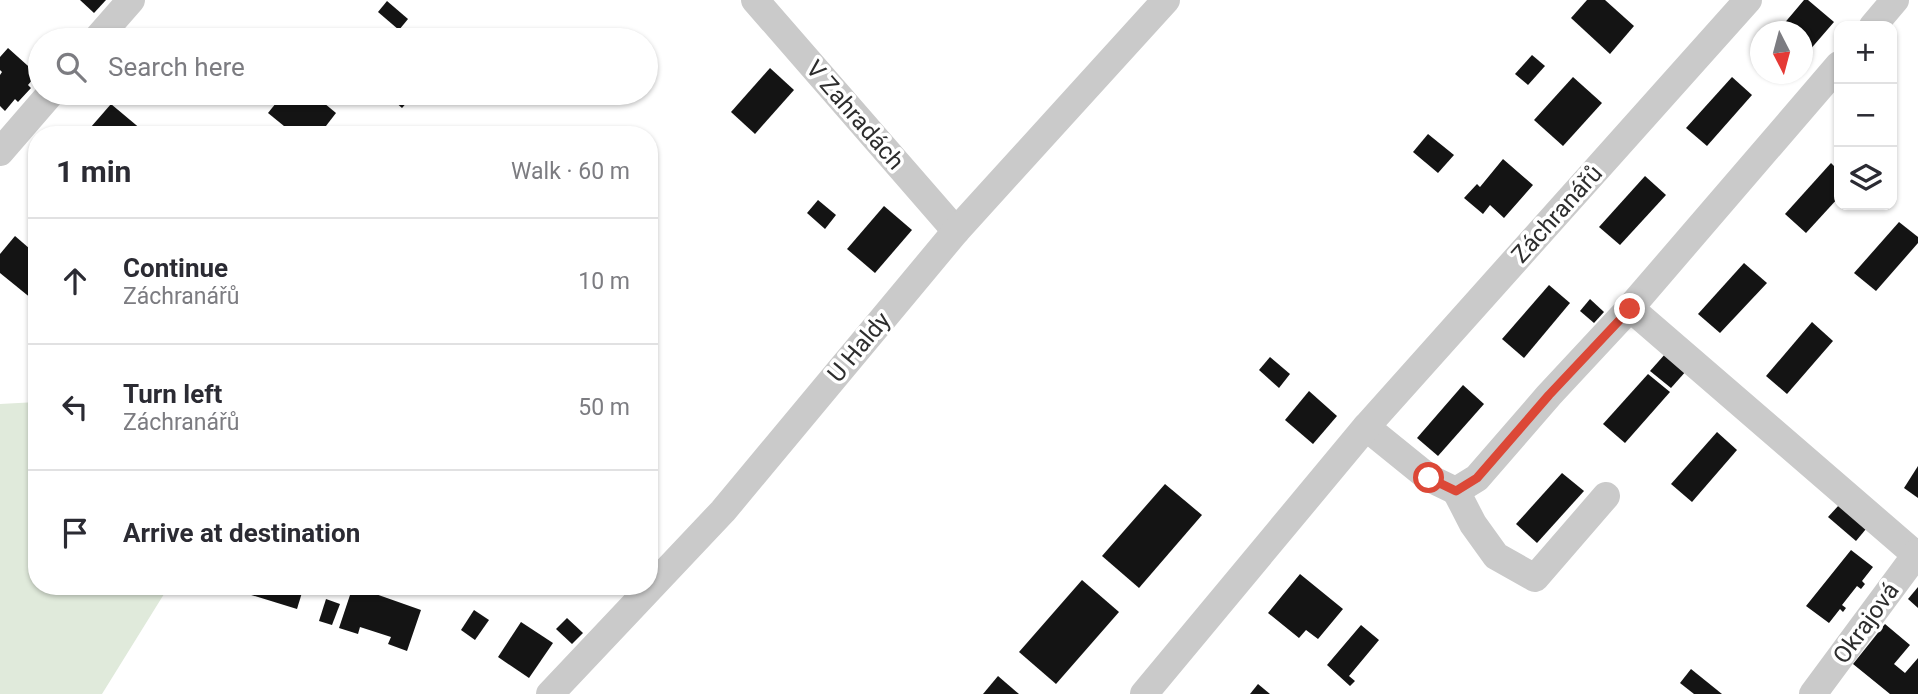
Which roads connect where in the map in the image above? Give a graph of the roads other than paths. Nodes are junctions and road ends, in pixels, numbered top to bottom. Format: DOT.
graph roads {
  1 [pos="131,0"];
  2 [pos="755,0"];
  3 [pos="1166,0"];
  4 [pos="1748,0"];
  5 [pos="1895,0"];
  6 [pos="1909,0"];
  7 [pos="1918,8"];
  8 [pos="1877,21"];
  9 [pos="106,28"];
  10 [pos="1834,71"];
  11 [pos="41,105"];
  12 [pos="0,152"];
  13 [pos="956,231"];
  14 [pos="1630,309"];
  15 [pos="1366,427"];
  16 [pos="1456,491"];
  17 [pos="1606,496"];
  18 [pos="1917,554"];
  19 [pos="658,580"];
  20 [pos="644,595"];
  21 [pos="550,694"];
  22 [pos="1144,694"];
  23 [pos="1813,694"];
  1 -- 9 [label="street"];
  2 -- 13 [label="street, V Zahradách"];
  3 -- 13 [label="street, U Haldy"];
  4 -- 15 [label="street, Záchranářů"];
  5 -- 8 [label="street"];
  6 -- 7 [label="street"];
  10 -- 14 [label="street"];
  11 -- 12 [label="street"];
  13 -- 19 [label="street, U Haldy"];
  14 -- 16 [label="street"];
  14 -- 18 [label="street"];
  15 -- 16 [label="street"];
  15 -- 22 [label="street, Záchranářů"];
  16 -- 17 [label="street"];
  18 -- 23 [label="street, Okrajová"];
  20 -- 21 [label="street, U Haldy"];
}
